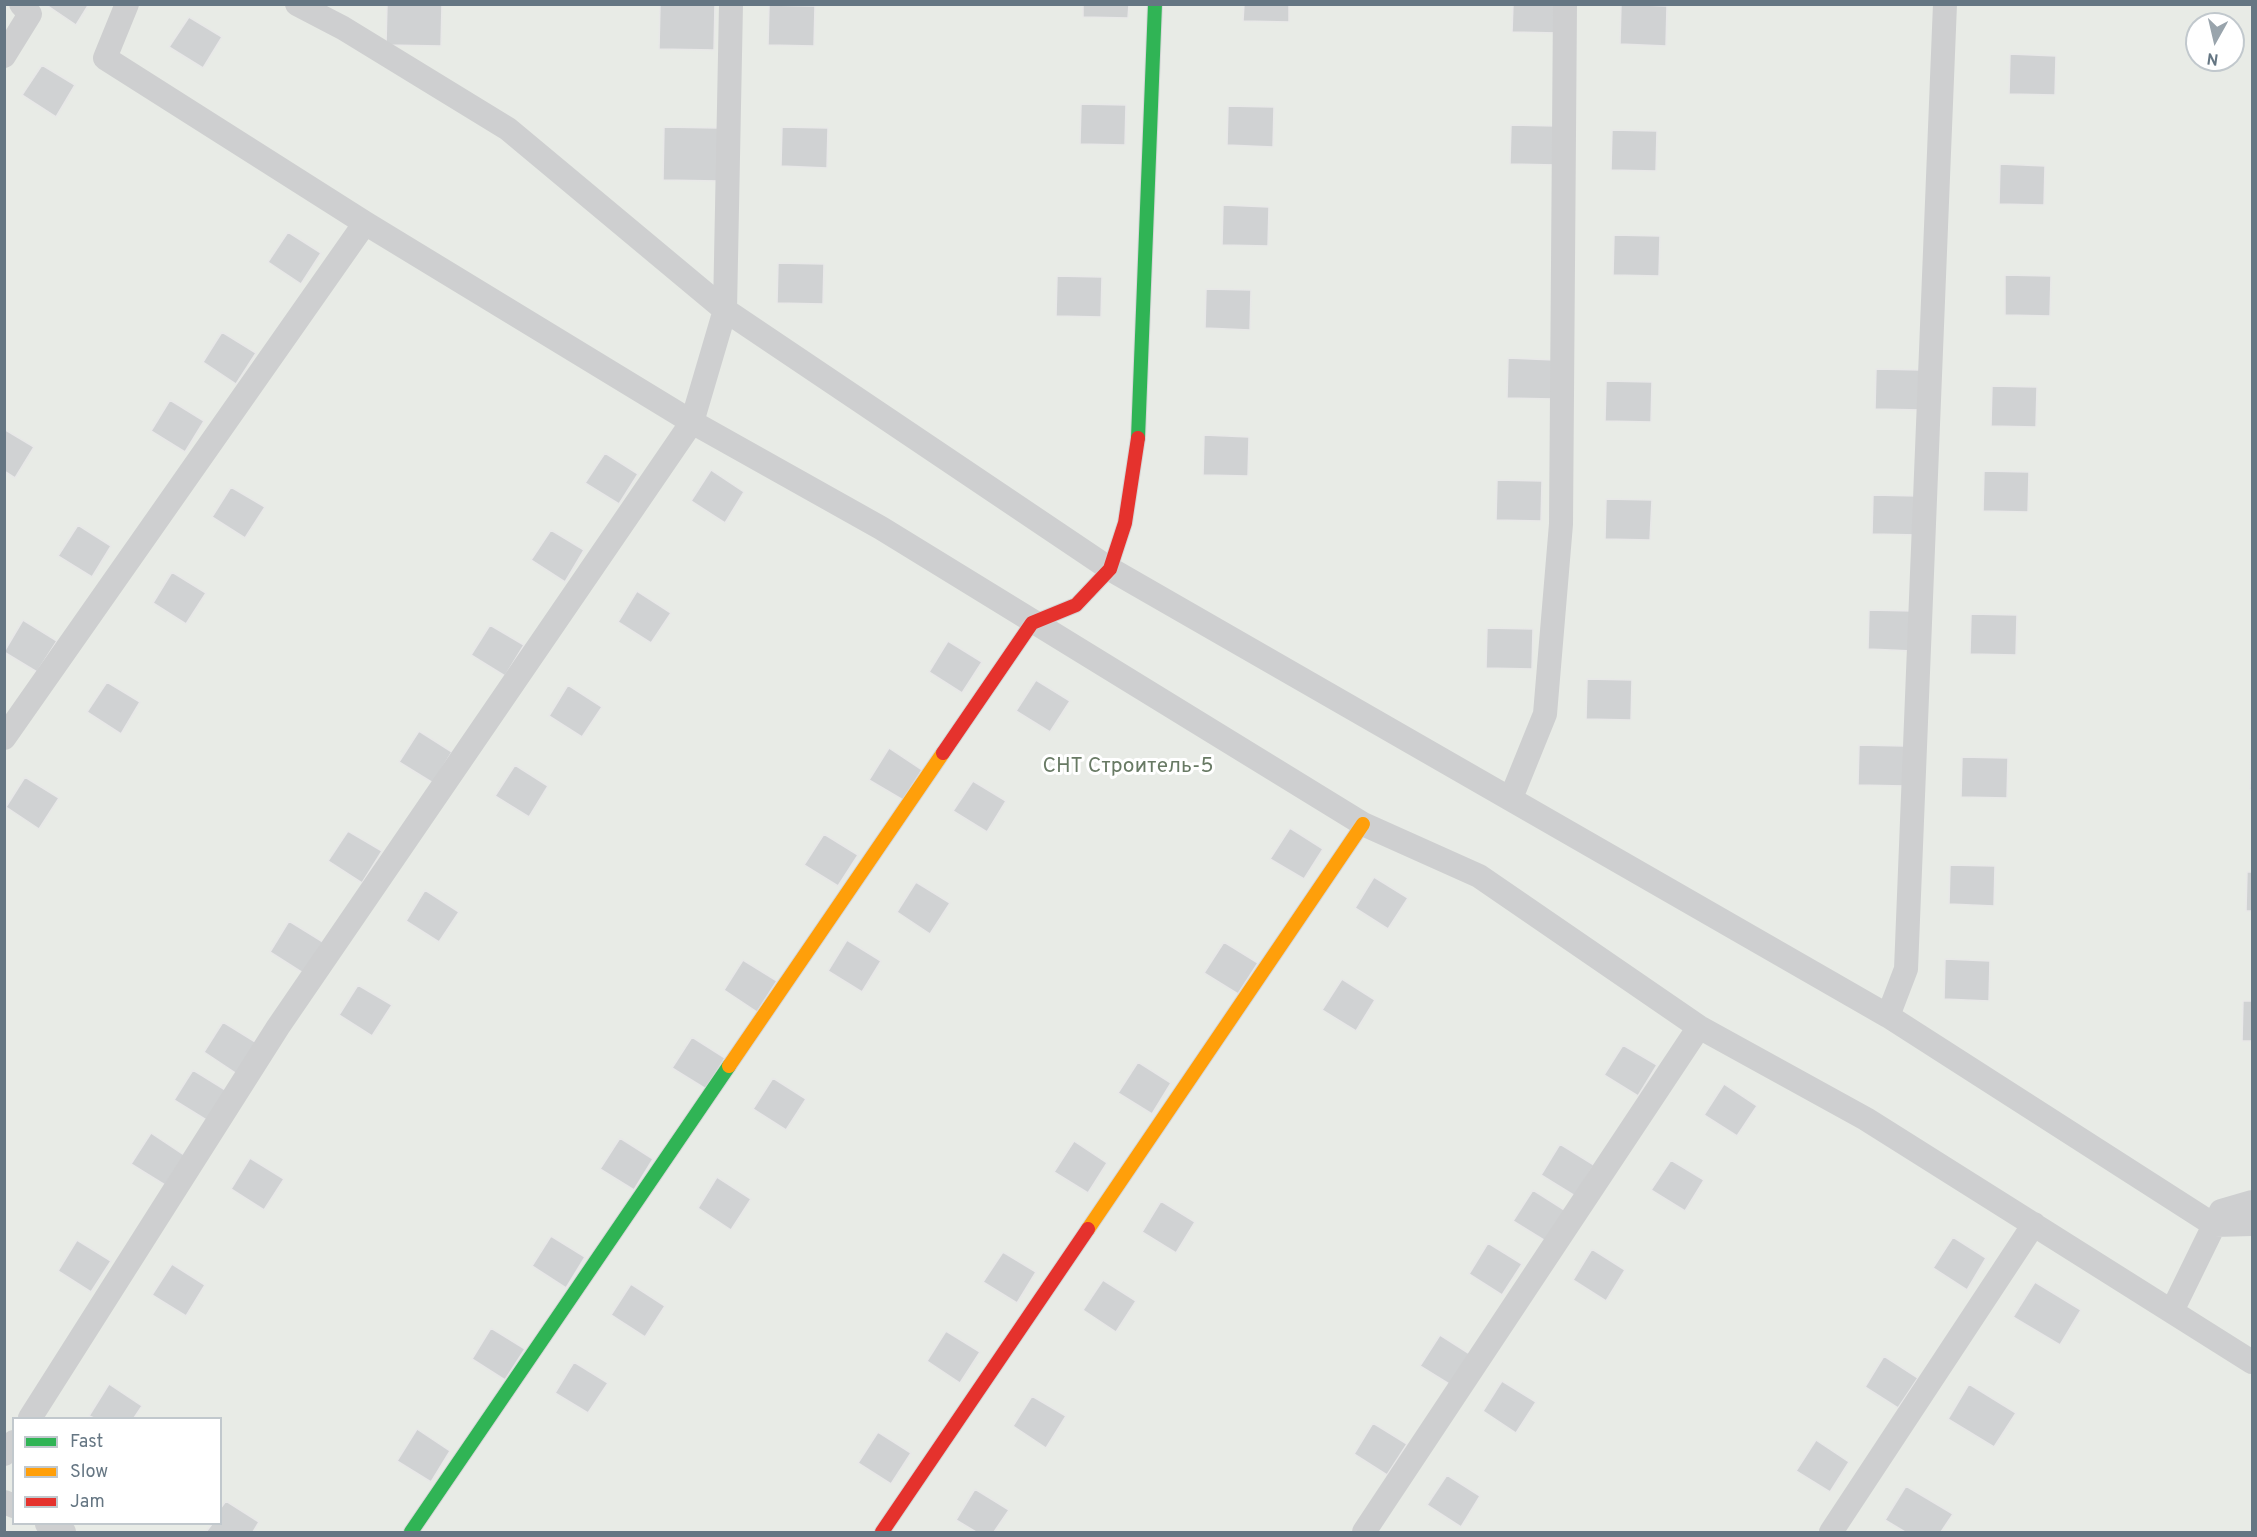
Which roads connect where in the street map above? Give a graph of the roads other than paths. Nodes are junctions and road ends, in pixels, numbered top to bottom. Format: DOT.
graph roads {
  1 [pos="21,4"];
  2 [pos="127,4"];
  3 [pos="297,4"];
  4 [pos="731,4"];
  5 [pos="1155,4"];
  6 [pos="1565,4"];
  7 [pos="1945,4"];
  8 [pos="343,16"];
  9 [pos="4,56"];
  10 [pos="365,223"];
  11 [pos="725,310"];
  12 [pos="692,422"];
  13 [pos="1110,569"];
  14 [pos="1032,623"];
  15 [pos="4,738"];
  16 [pos="1511,798"];
  17 [pos="1362,824"];
  18 [pos="1888,1016"];
  19 [pos="1699,1027"];
  20 [pos="2253,1202"];
  21 [pos="2034,1224"];
  22 [pos="2253,1224"];
  23 [pos="2214,1225"];
  24 [pos="2172,1311"];
  25 [pos="2253,1362"];
  26 [pos="31,1417"];
  27 [pos="49,1525"];
  28 [pos="64,1533"];
  29 [pos="411,1533"];
  30 [pos="882,1533"];
  31 [pos="1364,1533"];
  32 [pos="1831,1533"];
  1 -- 9 [label="lane"];
  2 -- 10 [label="lane"];
  3 -- 8 [label="lane"];
  4 -- 11 [label="lane"];
  5 -- 13 [label="street"];
  6 -- 16 [label="lane"];
  7 -- 18 [label="lane"];
  8 -- 11 [label="lane"];
  10 -- 12 [label="lane"];
  10 -- 15 [label="lane"];
  11 -- 12 [label="lane"];
  11 -- 13 [label="lane"];
  12 -- 14 [label="lane"];
  12 -- 26 [label="lane"];
  13 -- 14 [label="street"];
  13 -- 16 [label="lane"];
  14 -- 17 [label="lane"];
  14 -- 29 [label="street"];
  16 -- 18 [label="lane"];
  17 -- 19 [label="lane"];
  17 -- 30 [label="street"];
  18 -- 23 [label="lane"];
  19 -- 21 [label="lane"];
  19 -- 31 [label="lane"];
  20 -- 23 [label="lane"];
  21 -- 24 [label="lane"];
  21 -- 32 [label="lane"];
  22 -- 23 [label="lane"];
  23 -- 24 [label="lane"];
  24 -- 25 [label="lane"];
  27 -- 28 [label="lane"];
}
